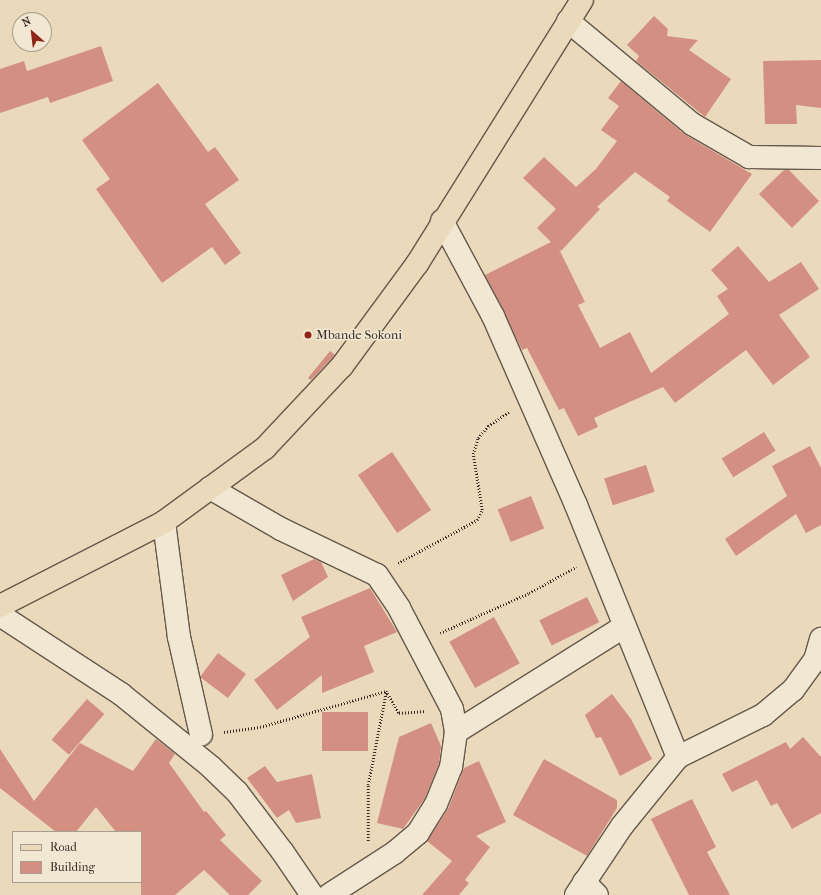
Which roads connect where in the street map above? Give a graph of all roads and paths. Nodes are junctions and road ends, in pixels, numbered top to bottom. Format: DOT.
graph roads {
  1 [pos="582,0"];
  2 [pos="568,21"];
  3 [pos="821,158"];
  4 [pos="442,221"];
  5 [pos="529,398"];
  6 [pos="210,488"];
  7 [pos="164,522"];
  8 [pos="596,556"];
  9 [pos="377,575"];
  10 [pos="0,606"];
  11 [pos="0,615"];
  12 [pos="625,626"];
  13 [pos="821,639"];
  14 [pos="418,643"];
  15 [pos="818,663"];
  16 [pos="386,691"];
  17 [pos="452,709"];
  18 [pos="456,732"];
  19 [pos="201,735"];
  20 [pos="678,757"];
  21 [pos="368,870"];
  22 [pos="586,891"];
  23 [pos="312,895"];
  24 [pos="329,895"];
  1 -- 2 [label="main road"];
  2 -- 3 [label="street"];
  2 -- 4 [label="main road"];
  4 -- 5 [label="street"];
  4 -- 6 [label="main road"];
  5 -- 8 [label="street"];
  5 -- 9 [label="path"];
  6 -- 7 [label="main road"];
  6 -- 9 [label="street"];
  7 -- 10 [label="main road"];
  7 -- 19 [label="street"];
  8 -- 12 [label="street"];
  8 -- 14 [label="path"];
  9 -- 14 [label="street"];
  11 -- 23 [label="street"];
  12 -- 18 [label="street"];
  12 -- 20 [label="street"];
  13 -- 15 [label="street"];
  14 -- 17 [label="street"];
  15 -- 20 [label="street"];
  16 -- 17 [label="path"];
  16 -- 19 [label="path"];
  16 -- 21 [label="path"];
  17 -- 18 [label="street"];
  18 -- 21 [label="street"];
  20 -- 22 [label="street"];
  21 -- 24 [label="street"];
}
